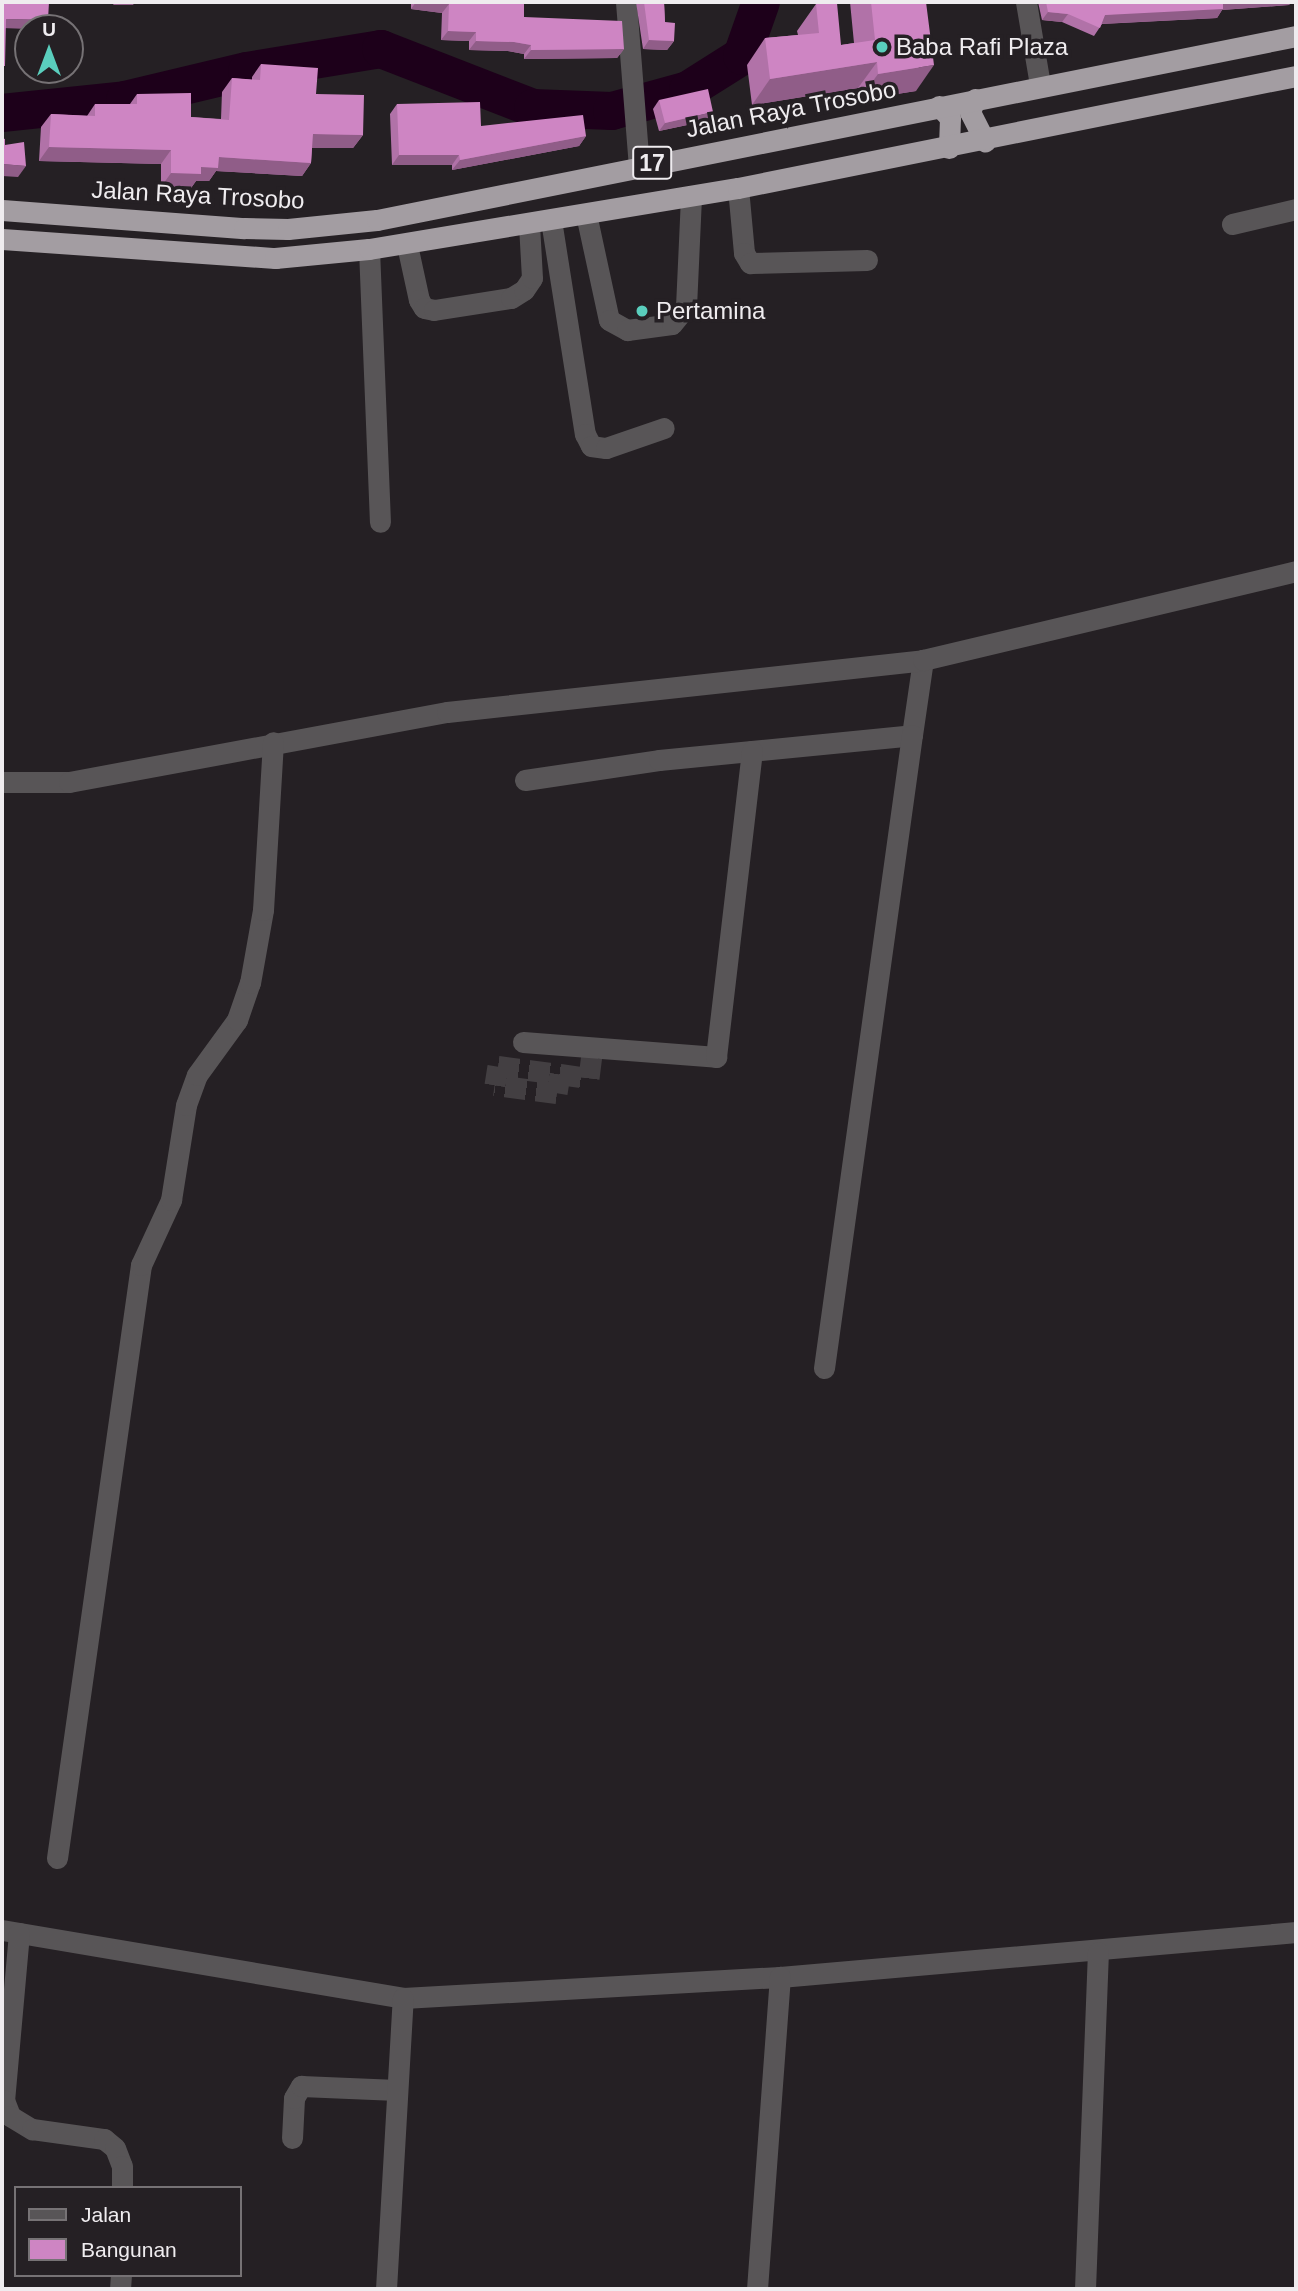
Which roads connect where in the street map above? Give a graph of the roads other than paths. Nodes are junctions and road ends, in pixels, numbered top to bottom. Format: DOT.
graph roads {
  1 [pos="626,2"];
  2 [pos="1027,2"];
  3 [pos="1296,36"];
  4 [pos="1296,76"];
  5 [pos="1040,85"];
  6 [pos="975,99"];
  7 [pos="939,106"];
  8 [pos="985,141"];
  9 [pos="949,148"];
  10 [pos="639,166"];
  11 [pos="738,188"];
  12 [pos="691,196"];
  13 [pos="1296,209"];
  14 [pos="2,210"];
  15 [pos="586,214"];
  16 [pos="551,220"];
  17 [pos="1232,224"];
  18 [pos="529,225"];
  19 [pos="2,239"];
  20 [pos="407,244"];
  21 [pos="369,249"];
  22 [pos="867,260"];
  23 [pos="664,428"];
  24 [pos="380,522"];
  25 [pos="1296,571"];
  26 [pos="923,660"];
  27 [pos="912,735"];
  28 [pos="273,742"];
  29 [pos="752,751"];
  30 [pos="525,780"];
  31 [pos="2,782"];
  32 [pos="523,1042"];
  33 [pos="824,1368"];
  34 [pos="57,1858"];
  35 [pos="10,1931"];
  36 [pos="1296,1933"];
  37 [pos="1098,1952"];
  38 [pos="780,1978"];
  39 [pos="403,1998"];
  40 [pos="397,2090"];
  41 [pos="292,2137"];
  42 [pos="122,2186"];
  43 [pos="386,2289"];
  44 [pos="757,2289"];
  45 [pos="1085,2289"];
  1 -- 10 [label="street"];
  2 -- 5 [label="street"];
  3 -- 5 [label="highway, Jalan Raya Trosobo / 17"];
  4 -- 8 [label="highway, 17"];
  5 -- 6 [label="highway, Jalan Raya Trosobo / 17"];
  6 -- 7 [label="highway, Jalan Raya Trosobo / 17"];
  6 -- 8 [label="highway"];
  7 -- 9 [label="highway"];
  7 -- 10 [label="highway, Jalan Raya Trosobo / 17"];
  8 -- 9 [label="highway, 17"];
  9 -- 11 [label="highway, 17"];
  10 -- 14 [label="highway, Jalan Raya Trosobo / 17"];
  11 -- 12 [label="highway, 17"];
  11 -- 22 [label="street"];
  12 -- 15 [label="highway, 17"];
  12 -- 15 [label="street"];
  13 -- 17 [label="street"];
  15 -- 16 [label="highway, 17"];
  16 -- 18 [label="highway, 17"];
  16 -- 23 [label="street"];
  18 -- 20 [label="highway, 17"];
  18 -- 20 [label="street"];
  19 -- 21 [label="highway, 17"];
  20 -- 21 [label="highway, 17"];
  21 -- 24 [label="street"];
  25 -- 26 [label="street"];
  26 -- 27 [label="street"];
  26 -- 28 [label="street"];
  27 -- 29 [label="street"];
  27 -- 33 [label="street"];
  28 -- 31 [label="street"];
  28 -- 34 [label="street"];
  29 -- 30 [label="street"];
  29 -- 32 [label="street"];
  35 -- 39 [label="street"];
  35 -- 42 [label="street"];
  36 -- 37 [label="street"];
  37 -- 38 [label="street"];
  37 -- 45 [label="street"];
  38 -- 39 [label="street"];
  38 -- 44 [label="street"];
  39 -- 40 [label="street"];
  40 -- 41 [label="street"];
  40 -- 43 [label="street"];
}
